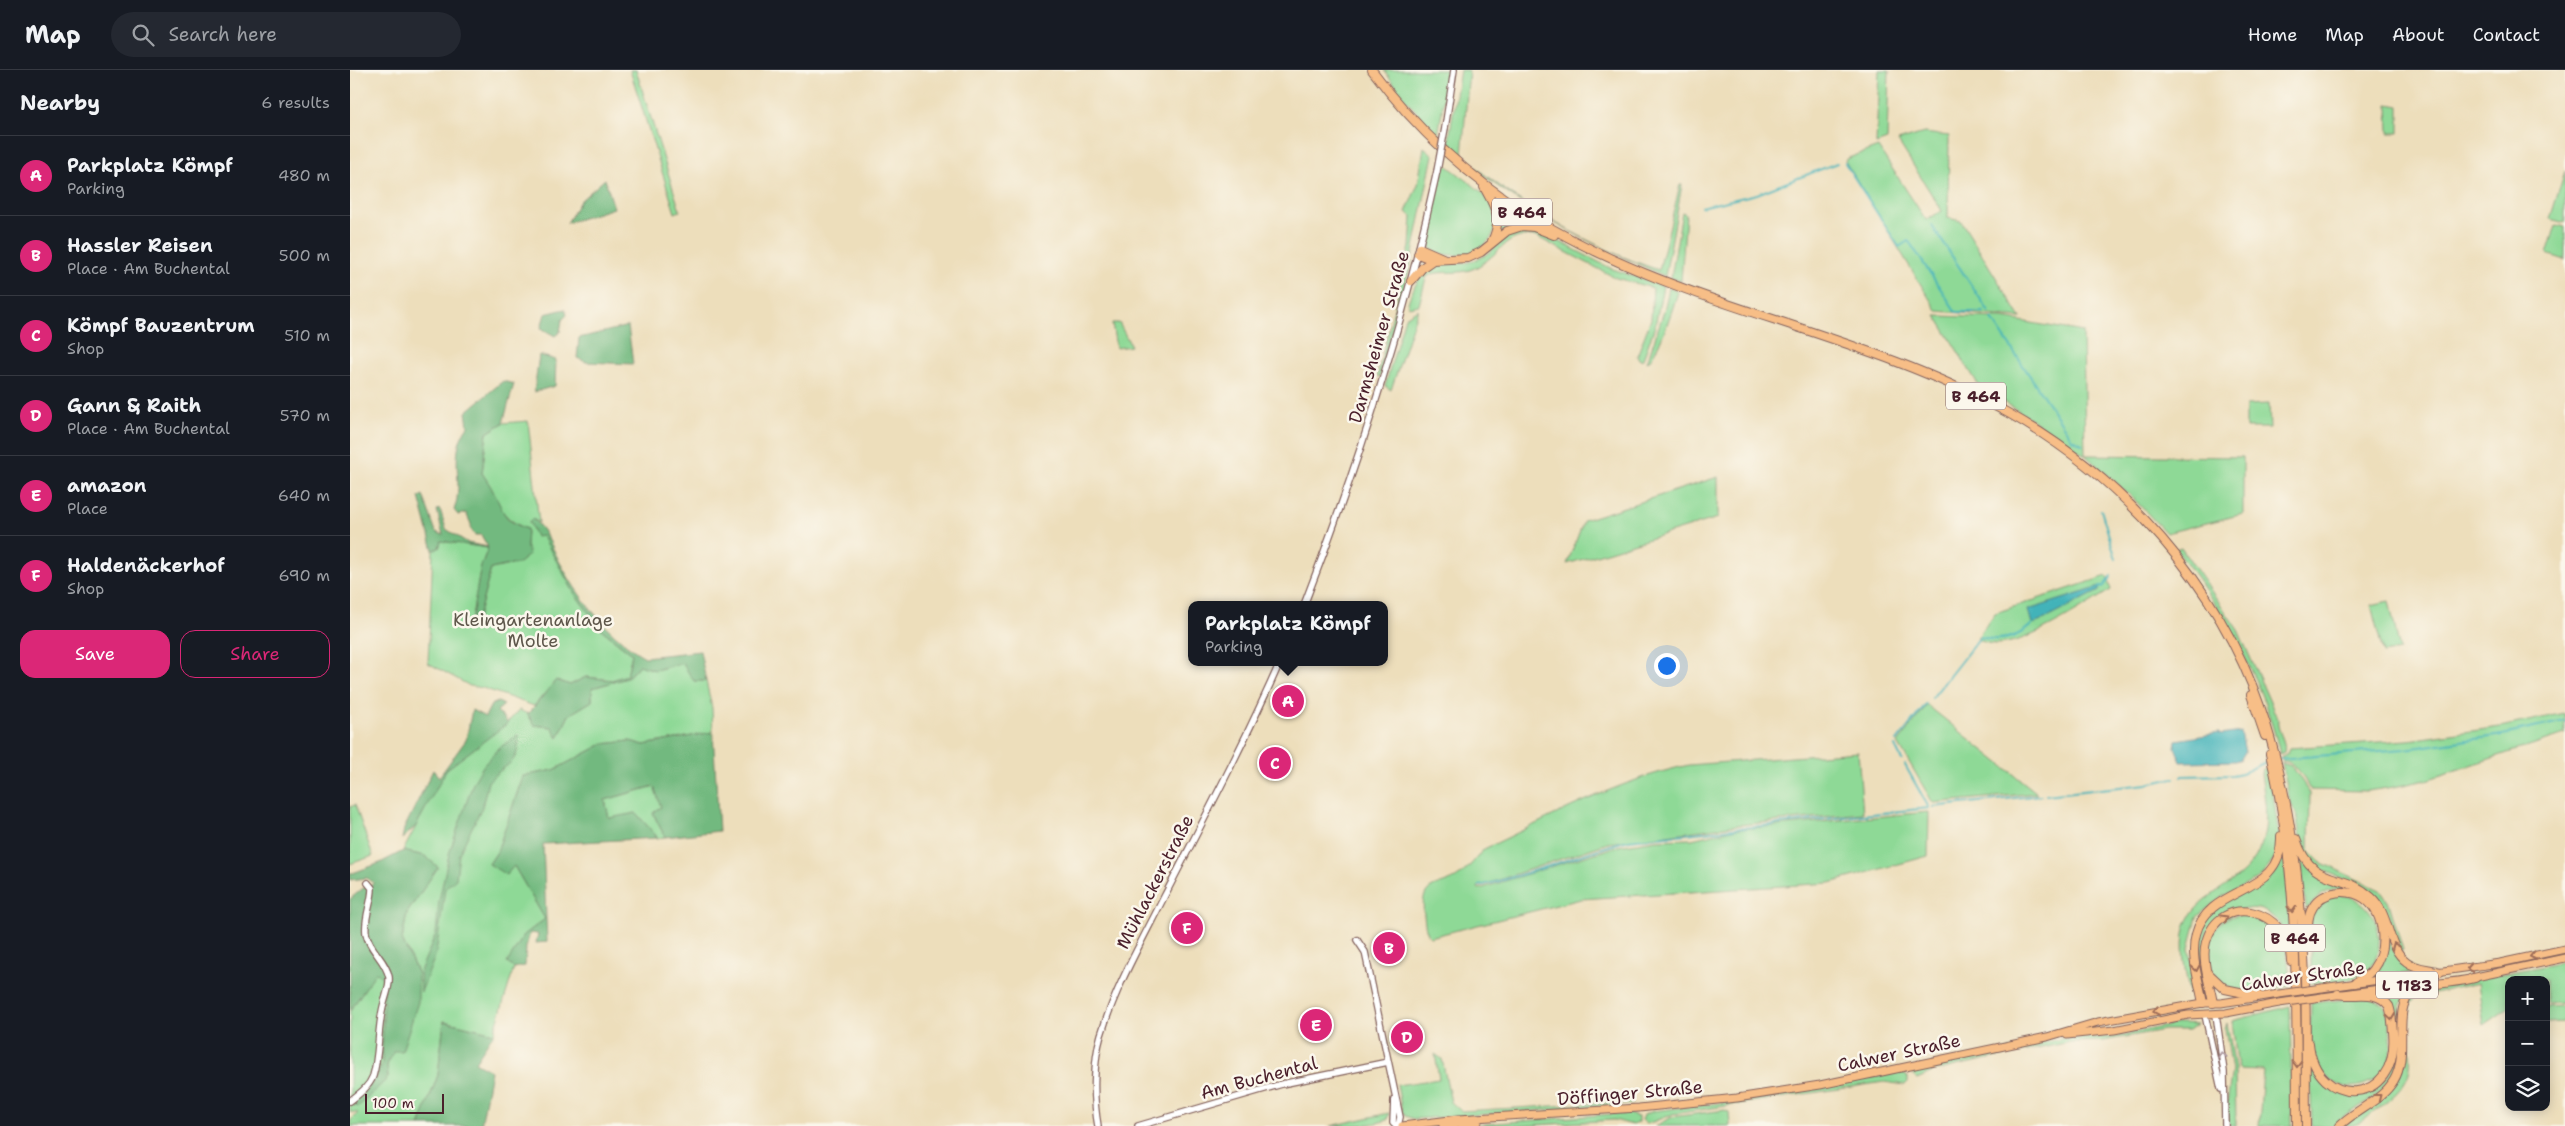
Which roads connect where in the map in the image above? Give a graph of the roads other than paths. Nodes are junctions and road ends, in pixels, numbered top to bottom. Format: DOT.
graph roads {
  1 [pos="1372,70"];
  2 [pos="1379,70"];
  3 [pos="1454,70"];
  4 [pos="1383,85"];
  5 [pos="1483,184"];
  6 [pos="1564,236"];
  7 [pos="1492,243"];
  8 [pos="1419,251"];
  9 [pos="1445,259"];
  10 [pos="1433,260"];
  11 [pos="1411,281"];
  12 [pos="1305,601"];
  13 [pos="1278,666"];
  14 [pos="2277,772"];
  15 [pos="2286,799"];
  16 [pos="2282,817"];
  17 [pos="368,883"];
  18 [pos="1356,940"];
  19 [pos="2565,948"];
  20 [pos="2304,958"];
  21 [pos="2565,958"];
  22 [pos="2208,972"];
  23 [pos="2440,972"];
  24 [pos="2476,978"];
  25 [pos="2354,983"];
  26 [pos="2338,994"];
  27 [pos="2260,996"];
  28 [pos="2202,1003"];
  29 [pos="2214,1003"];
  30 [pos="2216,1014"];
  31 [pos="2205,1015"];
  32 [pos="2296,1015"];
  33 [pos="2305,1025"];
  34 [pos="2047,1037"];
  35 [pos="1388,1062"];
  36 [pos="1757,1095"];
  37 [pos="2223,1096"];
  38 [pos="350,1101"];
  39 [pos="1505,1118"];
  40 [pos="1098,1126"];
  41 [pos="1138,1126"];
  42 [pos="1397,1126"];
  43 [pos="1402,1126"];
  44 [pos="1443,1126"];
  45 [pos="2225,1126"];
  46 [pos="2297,1126"];
  47 [pos="2306,1126"];
  48 [pos="2339,1126"];
  1 -- 4 [label="highway, B 464"];
  2 -- 4 [label="highway"];
  3 -- 8 [label="street, Darmsheimer Straße, bridge"];
  4 -- 5 [label="highway, B 464"];
  5 -- 6 [label="highway, B 464"];
  5 -- 7 [label="highway"];
  6 -- 7 [label="highway"];
  6 -- 14 [label="highway, B 464"];
  7 -- 9 [label="highway"];
  8 -- 9 [label="highway"];
  8 -- 10 [label="highway"];
  8 -- 11 [label="street, Darmsheimer Straße"];
  9 -- 10 [label="highway"];
  10 -- 11 [label="highway"];
  11 -- 12 [label="street, Darmsheimer Straße"];
  13 -- 40 [label="street, Mühlackerstraße"];
  14 -- 15 [label="highway, B 464"];
  14 -- 16 [label="highway, B 464"];
  15 -- 20 [label="highway, B 464"];
  23 -- 15 [label="highway, one-way"];
  16 -- 28 [label="highway, one-way"];
  16 -- 32 [label="highway, B 464, one-way"];
  17 -- 38 [label="street"];
  18 -- 35 [label="street"];
  19 -- 23 [label="main road, Calwer Straße / L 1183, one-way"];
  20 -- 25 [label="highway"];
  20 -- 33 [label="highway, B 464"];
  21 -- 24 [label="main road, Calwer Straße / L 1183"];
  22 -- 27 [label="highway"];
  22 -- 29 [label="highway"];
  22 -- 32 [label="highway, one-way"];
  23 -- 25 [label="main road, Calwer Straße / L 1183"];
  24 -- 26 [label="main road, Calwer Straße / L 1183"];
  48 -- 24 [label="highway, one-way"];
  25 -- 27 [label="main road, Calwer Straße / L 1183, bridge"];
  26 -- 30 [label="main road, Calwer Straße / L 1183, bridge"];
  26 -- 33 [label="highway, one-way"];
  27 -- 29 [label="main road, Calwer Straße / L 1183"];
  28 -- 29 [label="main road, Calwer Straße / L 1183"];
  28 -- 31 [label="main road"];
  28 -- 34 [label="main road, Calwer Straße / L 1183, one-way"];
  29 -- 30 [label="main road"];
  30 -- 31 [label="main road, Calwer Straße / L 1183"];
  37 -- 30 [label="street, one-way"];
  31 -- 34 [label="main road, Calwer Straße / L 1183"];
  31 -- 37 [label="street"];
  32 -- 46 [label="highway, B 464, one-way"];
  33 -- 47 [label="highway, B 464"];
  34 -- 36 [label="main road, Calwer Straße / L 1183"];
  35 -- 41 [label="street, Am Buchental"];
  35 -- 42 [label="street"];
  36 -- 39 [label="main road, Döffinger Straße / L 1183"];
  37 -- 45 [label="street"];
  39 -- 43 [label="main road, Döffinger Straße / L 1183"];
  39 -- 44 [label="main road, Döffinger Straße / L 1183"];
}
